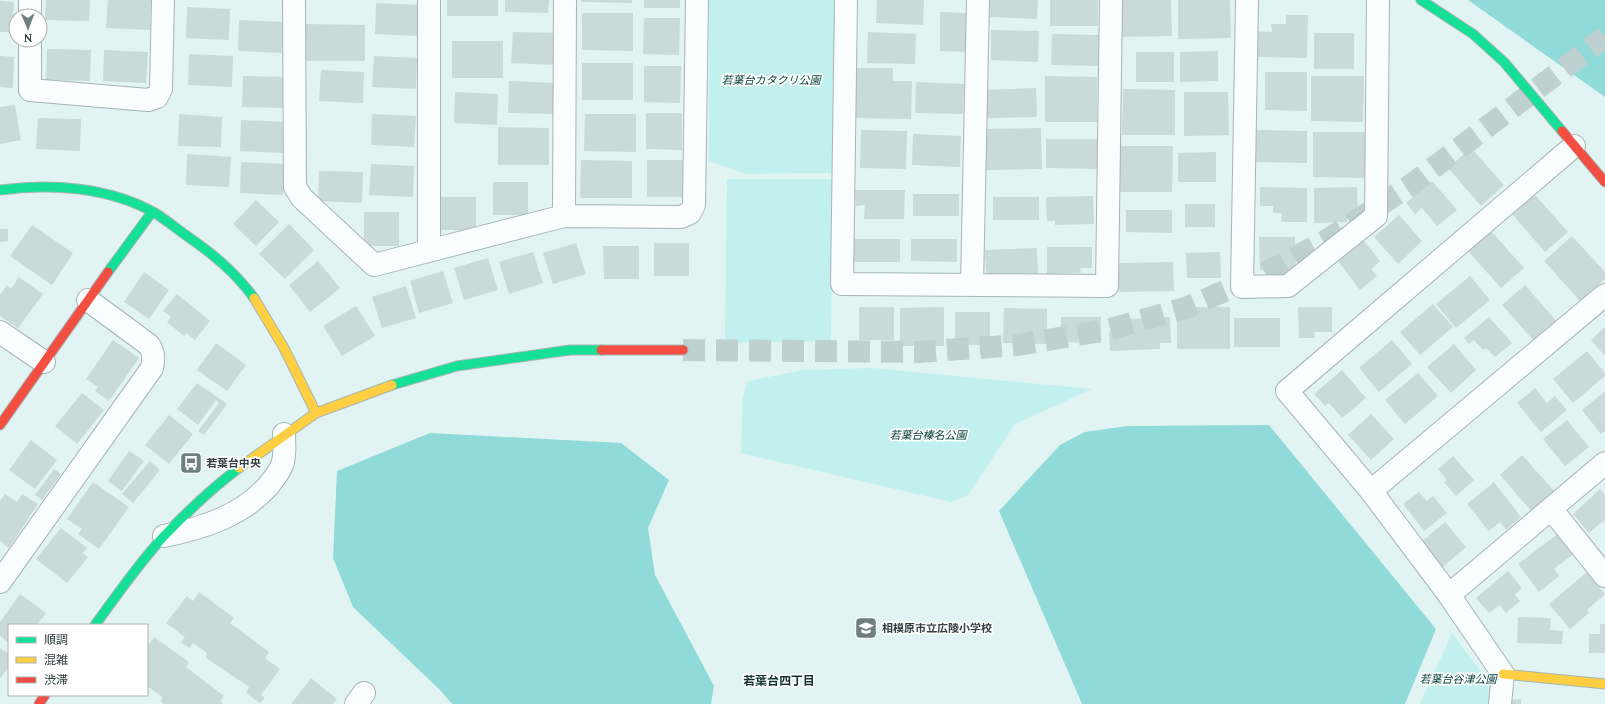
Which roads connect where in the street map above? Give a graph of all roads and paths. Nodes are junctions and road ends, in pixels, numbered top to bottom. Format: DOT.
graph roads {
  1 [pos="163,0"];
  2 [pos="294,0"];
  3 [pos="429,0"];
  4 [pos="565,0"];
  5 [pos="697,0"];
  6 [pos="846,0"];
  7 [pos="978,0"];
  8 [pos="1111,0"];
  9 [pos="1247,0"];
  10 [pos="1378,0"];
  11 [pos="1421,0"];
  12 [pos="30,48"];
  13 [pos="1574,146"];
  14 [pos="1605,182"];
  15 [pos="0,190"];
  16 [pos="152,212"];
  17 [pos="564,216"];
  18 [pos="429,250"];
  19 [pos="972,285"];
  20 [pos="1605,295"];
  21 [pos="88,300"];
  22 [pos="0,332"];
  23 [pos="682,350"];
  24 [pos="44,362"];
  25 [pos="316,414"];
  26 [pos="0,425"];
  27 [pos="284,434"];
  28 [pos="1605,464"];
  29 [pos="1371,491"];
  30 [pos="1552,510"];
  31 [pos="164,536"];
  32 [pos="6,560"];
  33 [pos="1605,576"];
  34 [pos="0,582"];
  35 [pos="1449,595"];
  36 [pos="96,624"];
  37 [pos="1503,674"];
  38 [pos="1605,684"];
  39 [pos="1500,704"];
  1 -- 12 [label="street"];
  2 -- 18 [label="street"];
  3 -- 18 [label="street"];
  4 -- 17 [label="street"];
  5 -- 17 [label="street"];
  6 -- 19 [label="street"];
  7 -- 19 [label="street"];
  8 -- 19 [label="street"];
  9 -- 10 [label="street"];
  11 -- 13 [label="street"];
  13 -- 14 [label="street"];
  13 -- 29 [label="street"];
  15 -- 16 [label="street"];
  16 -- 21 [label="street"];
  16 -- 25 [label="street"];
  17 -- 18 [label="street"];
  20 -- 29 [label="street"];
  21 -- 24 [label="street"];
  21 -- 32 [label="street"];
  22 -- 24 [label="street"];
  23 -- 25 [label="street"];
  24 -- 26 [label="street"];
  25 -- 27 [label="street"];
  27 -- 31 [label="street"];
  27 -- 31 [label="street"];
  28 -- 30 [label="street"];
  29 -- 35 [label="street"];
  30 -- 33 [label="street"];
  30 -- 35 [label="street"];
  31 -- 36 [label="street"];
  32 -- 34 [label="street"];
  35 -- 37 [label="street"];
  37 -- 38 [label="street"];
  37 -- 39 [label="street"];
}
